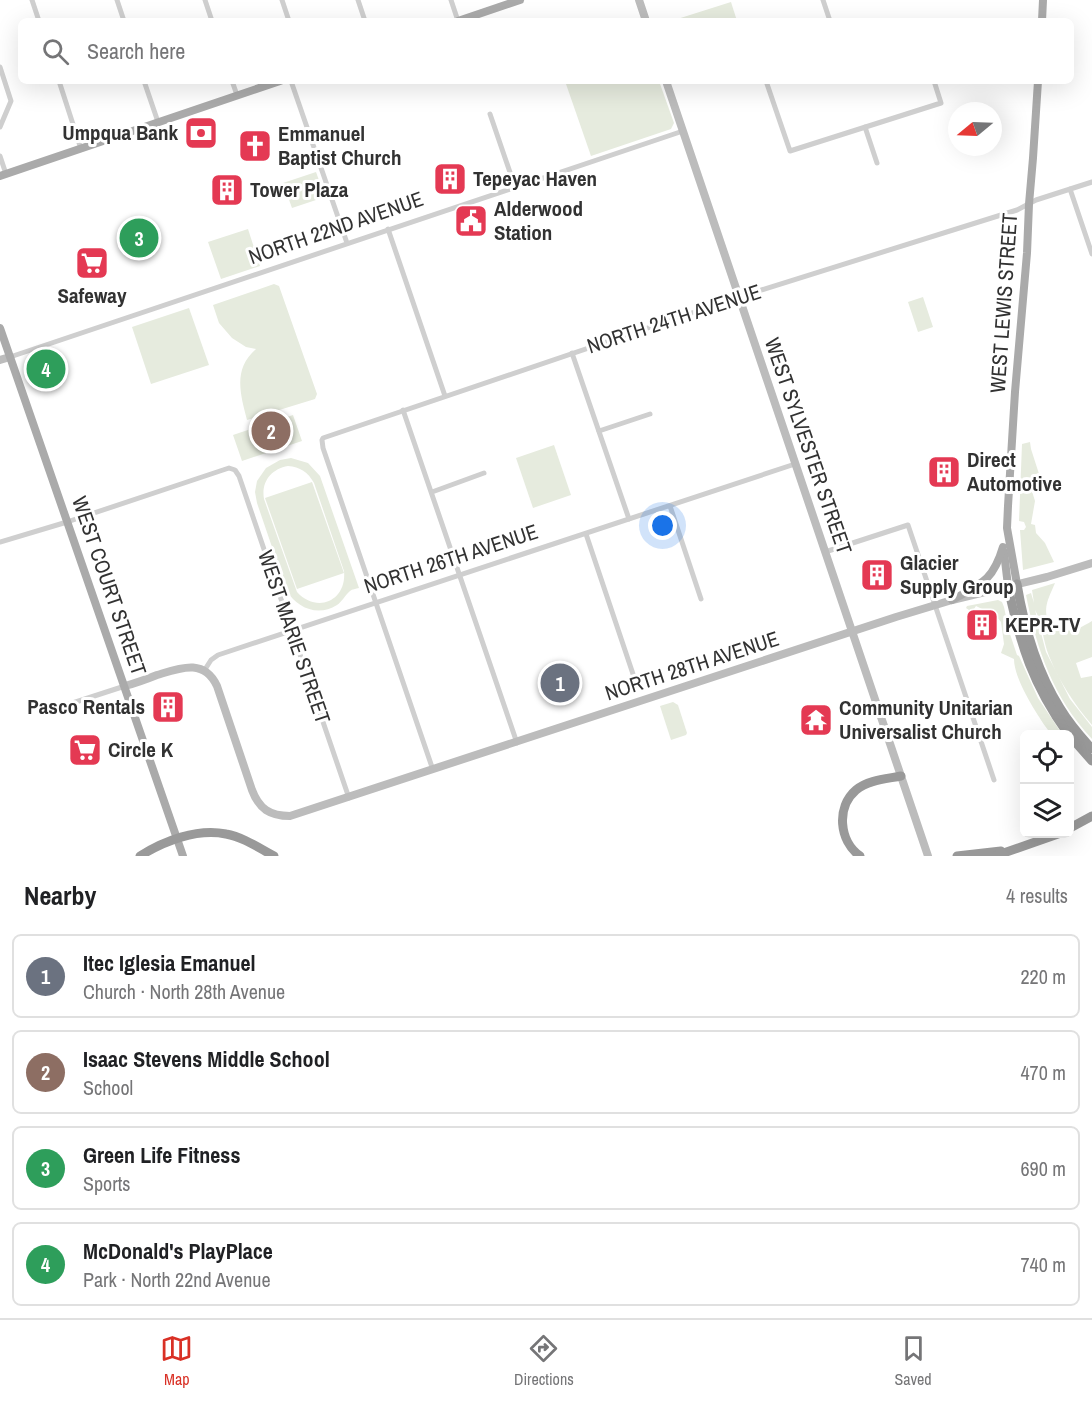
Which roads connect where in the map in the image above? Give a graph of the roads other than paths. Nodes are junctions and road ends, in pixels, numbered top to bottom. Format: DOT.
graph roads {
  1 [pos="32,0"];
  2 [pos="117,0"];
  3 [pos="205,0"];
  4 [pos="282,0"];
  5 [pos="358,0"];
  6 [pos="451,0"];
  7 [pos="520,0"];
  8 [pos="639,0"];
  9 [pos="823,0"];
  10 [pos="1043,0"];
  11 [pos="38,18"];
  12 [pos="123,18"];
  13 [pos="211,18"];
  14 [pos="288,18"];
  15 [pos="364,18"];
  16 [pos="457,18"];
  17 [pos="467,18"];
  18 [pos="645,18"];
  19 [pos="829,18"];
  20 [pos="1042,18"];
  21 [pos="0,67"];
  22 [pos="59,84"];
  23 [pos="145,84"];
  24 [pos="233,84"];
  25 [pos="271,84"];
  26 [pos="292,84"];
  27 [pos="667,84"];
  28 [pos="767,84"];
  29 [pos="935,84"];
  30 [pos="1038,84"];
  31 [pos="237,95"];
  32 [pos="490,114"];
  33 [pos="158,122"];
  34 [pos="0,127"];
  35 [pos="865,127"];
  36 [pos="683,131"];
  37 [pos="81,149"];
  38 [pos="0,156"];
  39 [pos="877,163"];
  40 [pos="3,175"];
  41 [pos="1092,182"];
  42 [pos="515,187"];
  43 [pos="1070,189"];
  44 [pos="1029,204"];
  45 [pos="388,229"];
  46 [pos="347,243"];
  47 [pos="1092,254"];
  48 [pos="739,297"];
  49 [pos="0,328"];
  50 [pos="572,353"];
  51 [pos="10,357"];
  52 [pos="0,360"];
  53 [pos="445,396"];
  54 [pos="404,410"];
  55 [pos="650,414"];
  56 [pos="598,431"];
  57 [pos="795,464"];
  58 [pos="484,474"];
  59 [pos="432,492"];
  60 [pos="670,506"];
  61 [pos="628,519"];
  62 [pos="68,522"];
  63 [pos="1007,528"];
  64 [pos="586,534"];
  65 [pos="0,542"];
  66 [pos="1003,547"];
  67 [pos="825,552"];
  68 [pos="1092,563"];
  69 [pos="460,575"];
  70 [pos="1012,585"];
  71 [pos="701,599"];
  72 [pos="952,600"];
  73 [pos="376,603"];
  74 [pos="935,605"];
  75 [pos="292,631"];
  76 [pos="852,631"];
  77 [pos="204,671"];
  78 [pos="635,680"];
  79 [pos="125,686"];
  80 [pos="51,710"];
  81 [pos="1065,730"];
  82 [pos="1074,741"];
  83 [pos="517,742"];
  84 [pos="1092,749"];
  85 [pos="1092,761"];
  86 [pos="433,770"];
  87 [pos="901,776"];
  88 [pos="994,780"];
  89 [pos="349,798"];
  90 [pos="1092,816"];
  91 [pos="1074,826"];
  92 [pos="177,838"];
  93 [pos="1047,838"];
  94 [pos="1012,851"];
  95 [pos="140,856"];
  96 [pos="183,856"];
  97 [pos="274,856"];
  98 [pos="860,856"];
  99 [pos="928,856"];
  100 [pos="957,856"];
  101 [pos="995,856"];
  1 -- 11 [label="street"];
  2 -- 12 [label="street"];
  3 -- 13 [label="street"];
  4 -- 14 [label="street"];
  5 -- 15 [label="street"];
  6 -- 16 [label="street"];
  7 -- 17 [label="main road"];
  8 -- 18 [label="street"];
  9 -- 19 [label="street"];
  10 -- 20 [label="main road"];
  21 -- 34 [label="street"];
  22 -- 37 [label="street"];
  23 -- 33 [label="street"];
  24 -- 31 [label="street"];
  25 -- 31 [label="main road"];
  26 -- 46 [label="street"];
  27 -- 36 [label="street, WEST SYLVESTER STREET"];
  28 -- 35 [label="street"];
  29 -- 35 [label="street"];
  30 -- 44 [label="main road, WEST LEWIS STREET"];
  31 -- 33 [label="main road"];
  32 -- 42 [label="street"];
  33 -- 37 [label="main road"];
  35 -- 39 [label="street"];
  36 -- 42 [label="street, NORTH 22ND AVENUE"];
  36 -- 48 [label="street, WEST SYLVESTER STREET"];
  37 -- 40 [label="main road"];
  38 -- 40 [label="street"];
  41 -- 43 [label="street, NORTH 24TH AVENUE"];
  42 -- 45 [label="street, NORTH 22ND AVENUE"];
  43 -- 44 [label="street, NORTH 24TH AVENUE"];
  43 -- 47 [label="street"];
  44 -- 48 [label="street, NORTH 24TH AVENUE"];
  44 -- 63 [label="main road, WEST LEWIS STREET"];
  45 -- 46 [label="street, NORTH 22ND AVENUE"];
  45 -- 53 [label="street"];
  46 -- 51 [label="street, NORTH 22ND AVENUE"];
  48 -- 50 [label="street, NORTH 24TH AVENUE"];
  48 -- 57 [label="street, WEST SYLVESTER STREET"];
  49 -- 51 [label="main road, WEST COURT STREET"];
  50 -- 53 [label="street, NORTH 24TH AVENUE"];
  50 -- 56 [label="street"];
  51 -- 52 [label="street, NORTH 22ND AVENUE"];
  51 -- 62 [label="main road, WEST COURT STREET"];
  53 -- 54 [label="street, NORTH 24TH AVENUE"];
  54 -- 59 [label="street"];
  54 -- 73 [label="street, NORTH 24TH AVENUE"];
  55 -- 56 [label="street"];
  56 -- 61 [label="street"];
  57 -- 60 [label="street, NORTH 26TH AVENUE"];
  57 -- 67 [label="street, WEST SYLVESTER STREET"];
  58 -- 59 [label="street"];
  59 -- 69 [label="street"];
  60 -- 61 [label="street, NORTH 26TH AVENUE"];
  60 -- 71 [label="street"];
  61 -- 64 [label="street, NORTH 26TH AVENUE"];
  62 -- 65 [label="street"];
  62 -- 75 [label="street, WEST MARIE STREET"];
  62 -- 79 [label="main road, WEST COURT STREET"];
  63 -- 66 [label="main road, WEST LEWIS STREET"];
  63 -- 70 [label="main road, WEST LEWIS STREET"];
  64 -- 69 [label="street, NORTH 26TH AVENUE"];
  64 -- 78 [label="street"];
  66 -- 70 [label="main road, WEST LEWIS STREET"];
  66 -- 72 [label="main road"];
  67 -- 74 [label="street"];
  67 -- 76 [label="street, WEST SYLVESTER STREET"];
  68 -- 70 [label="street, NORTH 28TH AVENUE"];
  69 -- 73 [label="street, NORTH 26TH AVENUE"];
  69 -- 83 [label="street"];
  70 -- 72 [label="street, NORTH 28TH AVENUE"];
  70 -- 81 [label="highway"];
  70 -- 84 [label="highway"];
  72 -- 74 [label="street, NORTH 28TH AVENUE"];
  73 -- 75 [label="street, NORTH 26TH AVENUE"];
  73 -- 86 [label="street"];
  74 -- 76 [label="street, NORTH 28TH AVENUE"];
  74 -- 88 [label="street"];
  75 -- 77 [label="street, NORTH 26TH AVENUE"];
  75 -- 89 [label="street, WEST MARIE STREET"];
  76 -- 83 [label="street, NORTH 28TH AVENUE"];
  76 -- 87 [label="street, WEST SYLVESTER STREET"];
  77 -- 79 [label="street"];
  77 -- 89 [label="street, NORTH 28TH AVENUE"];
  79 -- 80 [label="street"];
  79 -- 92 [label="main road, WEST COURT STREET"];
  82 -- 85 [label="highway"];
  83 -- 86 [label="street, NORTH 28TH AVENUE"];
  86 -- 89 [label="street, NORTH 28TH AVENUE"];
  87 -- 98 [label="highway"];
  87 -- 99 [label="street, WEST SYLVESTER STREET"];
  90 -- 91 [label="highway"];
  92 -- 95 [label="highway"];
  92 -- 96 [label="main road, WEST COURT STREET"];
  92 -- 97 [label="highway"];
  93 -- 94 [label="highway"];
  94 -- 100 [label="highway"];
  94 -- 101 [label="highway"];
}
